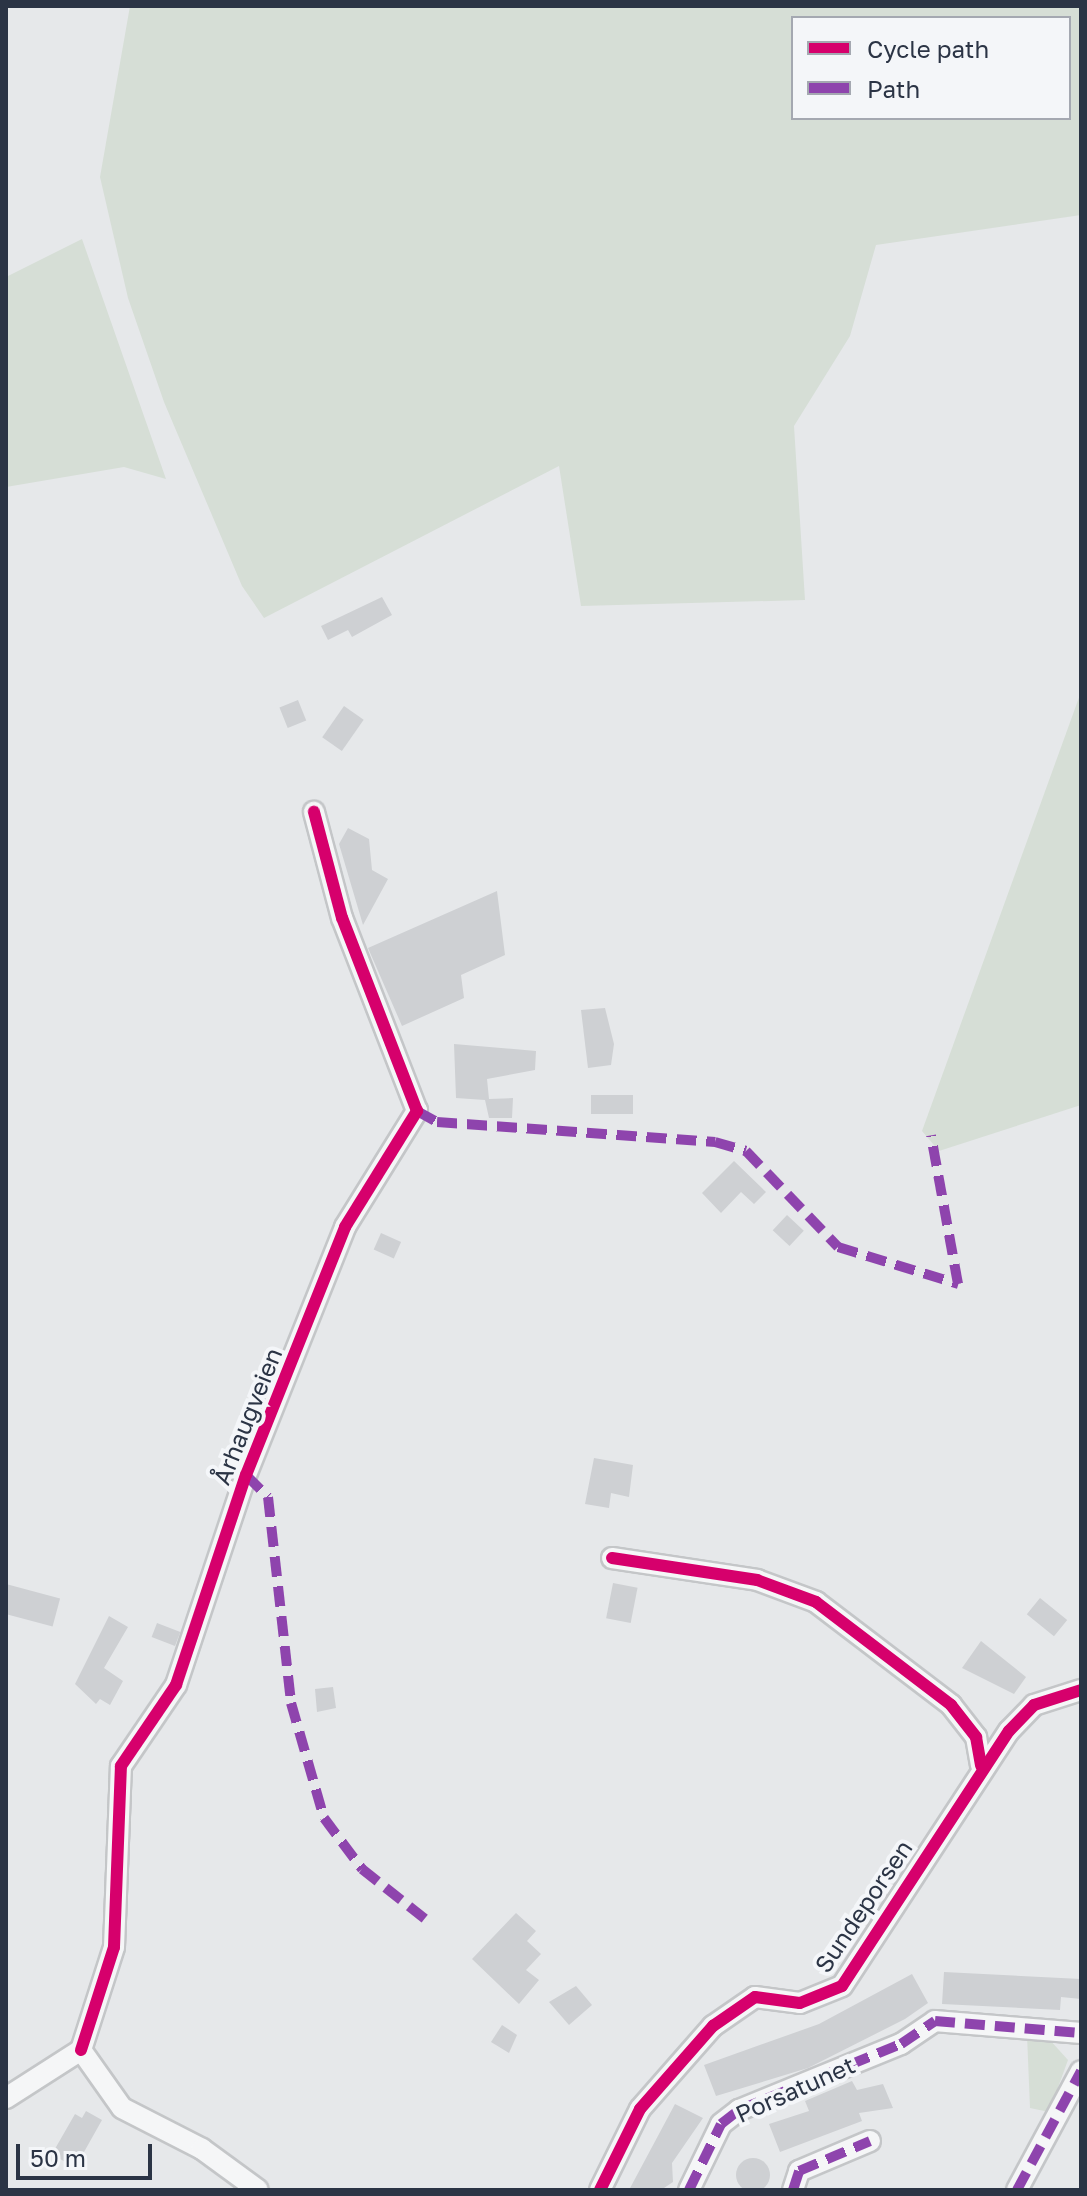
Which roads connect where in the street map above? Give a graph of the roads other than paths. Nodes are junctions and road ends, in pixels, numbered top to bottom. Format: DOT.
graph roads {
  1 [pos="314,812"];
  2 [pos="612,1558"];
  3 [pos="1081,1690"];
  4 [pos="981,1766"];
  5 [pos="1081,2033"];
  6 [pos="81,2050"];
  7 [pos="1081,2071"];
  8 [pos="6,2098"];
  9 [pos="870,2141"];
  10 [pos="258,2190"];
  11 [pos="600,2190"];
  12 [pos="689,2190"];
  13 [pos="793,2190"];
  14 [pos="1017,2190"];
  1 -- 6 [label="street, Århaugveien"];
  2 -- 4 [label="street"];
  3 -- 4 [label="street, Sundeporsen"];
  4 -- 11 [label="street, Sundeporsen"];
  5 -- 12 [label="street, Porsatunet"];
  6 -- 8 [label="street"];
  6 -- 10 [label="street"];
  7 -- 14 [label="street"];
  9 -- 13 [label="street"];
}
